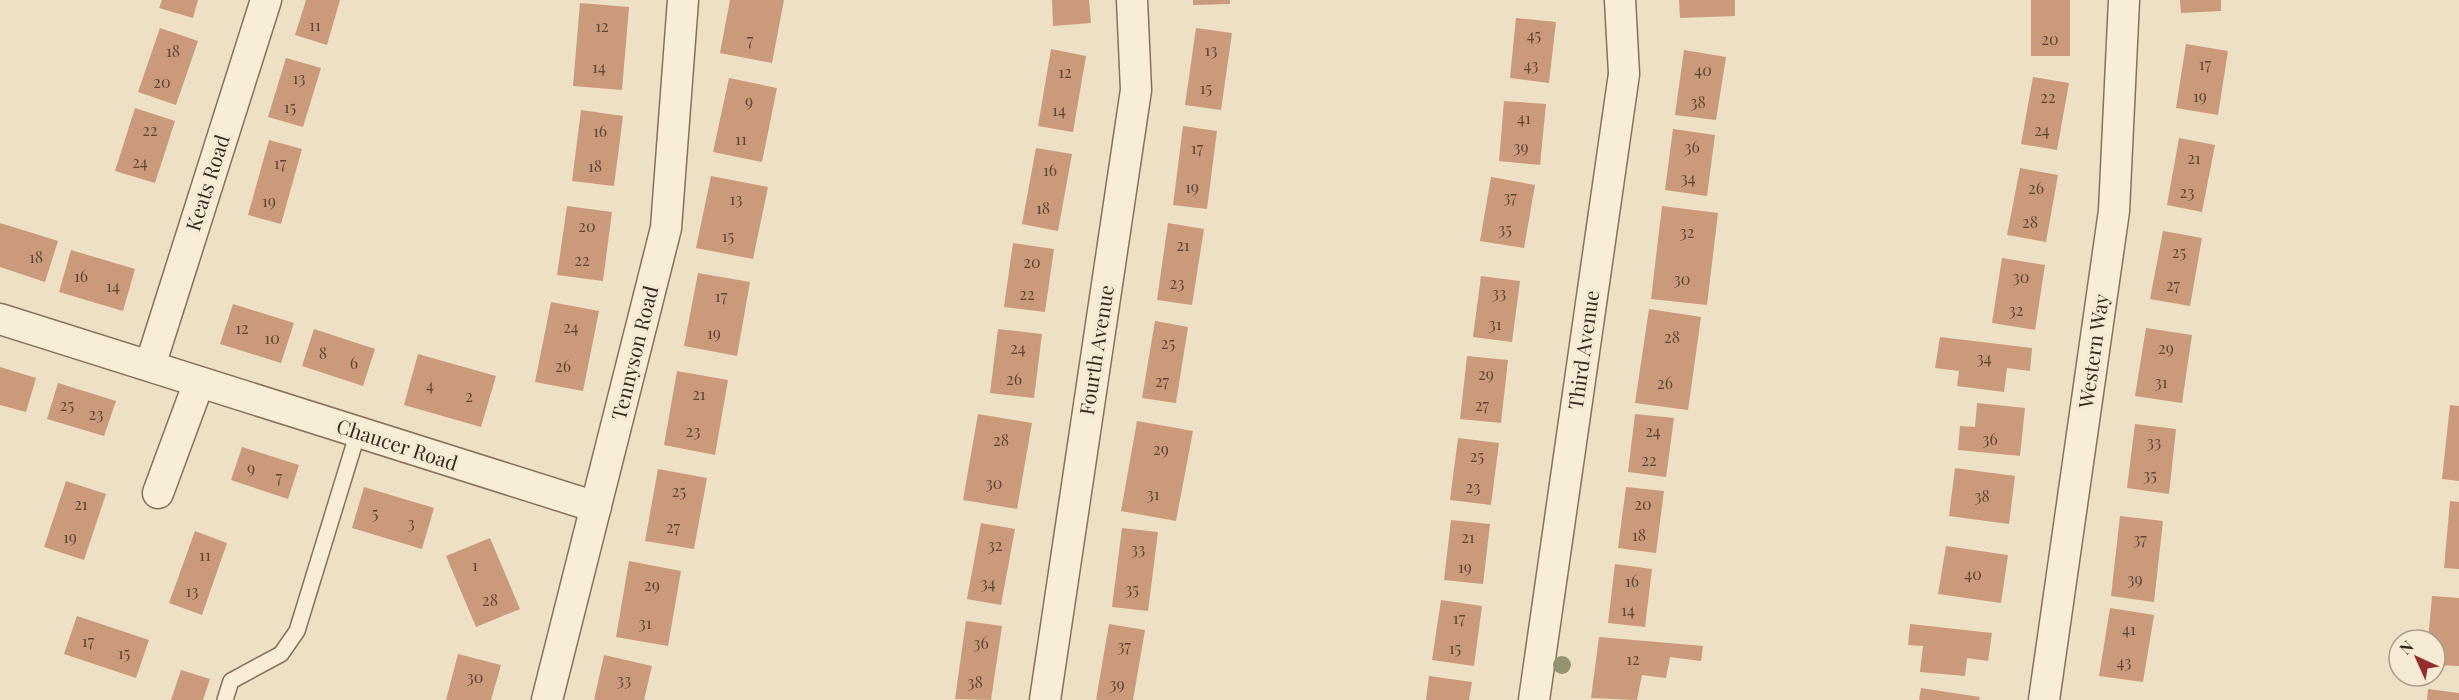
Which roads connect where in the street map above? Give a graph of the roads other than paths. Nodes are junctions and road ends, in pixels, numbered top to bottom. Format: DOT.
graph roads {
  1 [pos="266,0"];
  2 [pos="683,0"];
  3 [pos="1132,0"];
  4 [pos="1620,0"];
  5 [pos="2124,0"];
  6 [pos="0,319"];
  7 [pos="150,366"];
  8 [pos="199,382"];
  9 [pos="358,432"];
  10 [pos="158,493"];
  11 [pos="596,507"];
  12 [pos="225,700"];
  13 [pos="547,700"];
  14 [pos="1045,700"];
  15 [pos="1534,700"];
  16 [pos="2044,700"];
  1 -- 7 [label="street, Keats Road"];
  2 -- 11 [label="street, Tennyson Road"];
  3 -- 14 [label="street, Fourth Avenue"];
  4 -- 15 [label="street, Third Avenue"];
  5 -- 16 [label="street, Western Way"];
  6 -- 7 [label="street, Chaucer Road"];
  7 -- 8 [label="street, Chaucer Road"];
  8 -- 9 [label="street, Chaucer Road"];
  8 -- 10 [label="street"];
  9 -- 11 [label="street, Chaucer Road"];
  9 -- 12 [label="lane"];
  11 -- 13 [label="street, Tennyson Road"];
}
